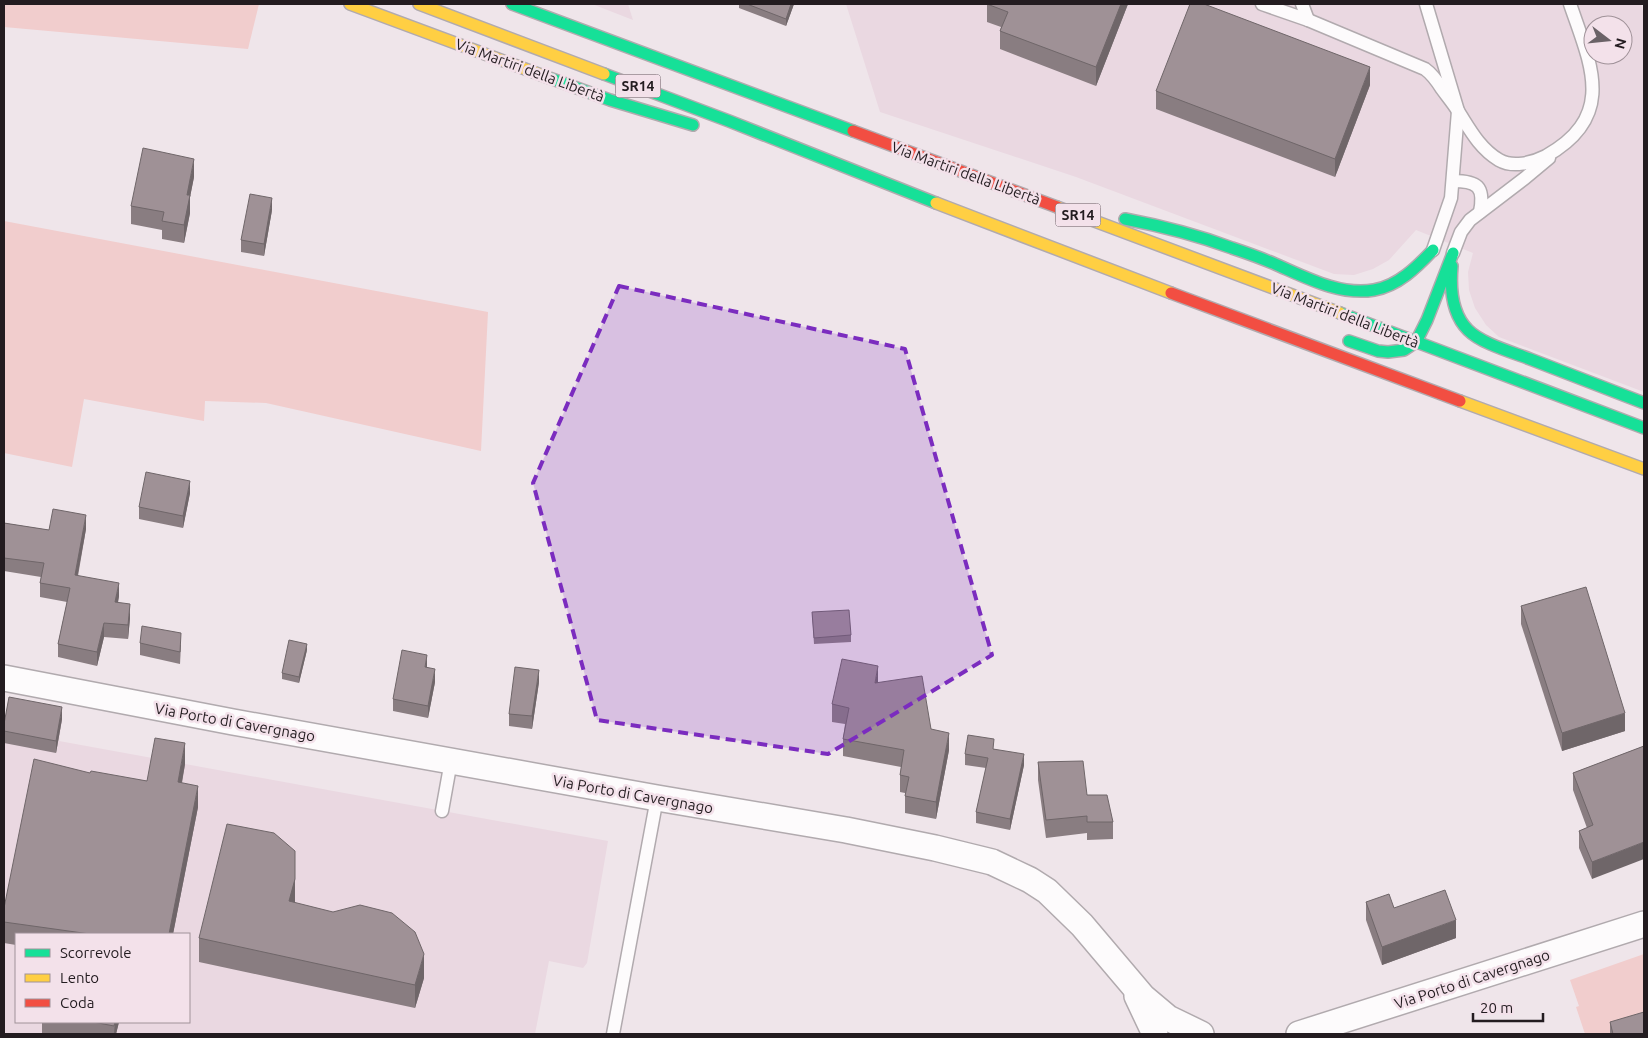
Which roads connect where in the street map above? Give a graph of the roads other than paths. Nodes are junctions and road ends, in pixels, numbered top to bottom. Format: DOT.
graph roads {
  1 [pos="350,4"];
  2 [pos="419,4"];
  3 [pos="512,4"];
  4 [pos="1262,4"];
  5 [pos="1302,4"];
  6 [pos="1426,4"];
  7 [pos="1570,4"];
  8 [pos="1308,20"];
  9 [pos="1458,111"];
  10 [pos="702,127"];
  11 [pos="747,140"];
  12 [pos="1561,147"];
  13 [pos="855,172"];
  14 [pos="1453,181"];
  15 [pos="1065,210"];
  16 [pos="1480,212"];
  17 [pos="1040,242"];
  18 [pos="1433,250"];
  19 [pos="1453,253"];
  20 [pos="1141,269"];
  21 [pos="1424,275"];
  22 [pos="1407,324"];
  23 [pos="1339,337"];
  24 [pos="1410,347"];
  25 [pos="1644,403"];
  26 [pos="1644,428"];
  27 [pos="1644,469"];
  28 [pos="4,678"];
  29 [pos="451,761"];
  30 [pos="656,798"];
  31 [pos="442,811"];
  32 [pos="1644,924"];
  33 [pos="1128,978"];
  34 [pos="1166,1029"];
  35 [pos="613,1034"];
  36 [pos="1201,1034"];
  37 [pos="1299,1034"];
  1 -- 10 [label="main road, Via Martiri della Libertà / SR14"];
  2 -- 13 [label="main road, Via Martiri della Libertà / SR14"];
  3 -- 15 [label="main road, Via Martiri della Libertà / SR14"];
  4 -- 8 [label="lane"];
  5 -- 8 [label="lane"];
  6 -- 9 [label="lane"];
  7 -- 12 [label="lane"];
  8 -- 9 [label="lane"];
  9 -- 12 [label="lane"];
  9 -- 14 [label="lane"];
  11 -- 13 [label="main road, Via Martiri della Libertà / SR14"];
  12 -- 16 [label="lane"];
  13 -- 17 [label="main road, Via Martiri della Libertà / SR14"];
  14 -- 16 [label="lane"];
  14 -- 18 [label="lane"];
  15 -- 18 [label="main road"];
  15 -- 24 [label="main road, Via Martiri della Libertà / SR14"];
  16 -- 19 [label="lane"];
  17 -- 20 [label="main road"];
  17 -- 27 [label="main road, Via Martiri della Libertà / SR14"];
  18 -- 21 [label="main road"];
  19 -- 24 [label="main road"];
  19 -- 25 [label="main road"];
  22 -- 24 [label="main road"];
  23 -- 24 [label="main road"];
  24 -- 26 [label="main road, Via Martiri della Libertà / SR14"];
  28 -- 29 [label="street, Via Porto di Cavergnago"];
  29 -- 30 [label="street, Via Porto di Cavergnago"];
  29 -- 31 [label="lane"];
  30 -- 33 [label="street, Via Porto di Cavergnago"];
  30 -- 35 [label="lane"];
  32 -- 37 [label="street, Via Porto di Cavergnago"];
  33 -- 34 [label="street"];
  33 -- 34 [label="street, Via Porto di Cavergnago"];
  34 -- 36 [label="street, Via Porto di Cavergnago"];
}
